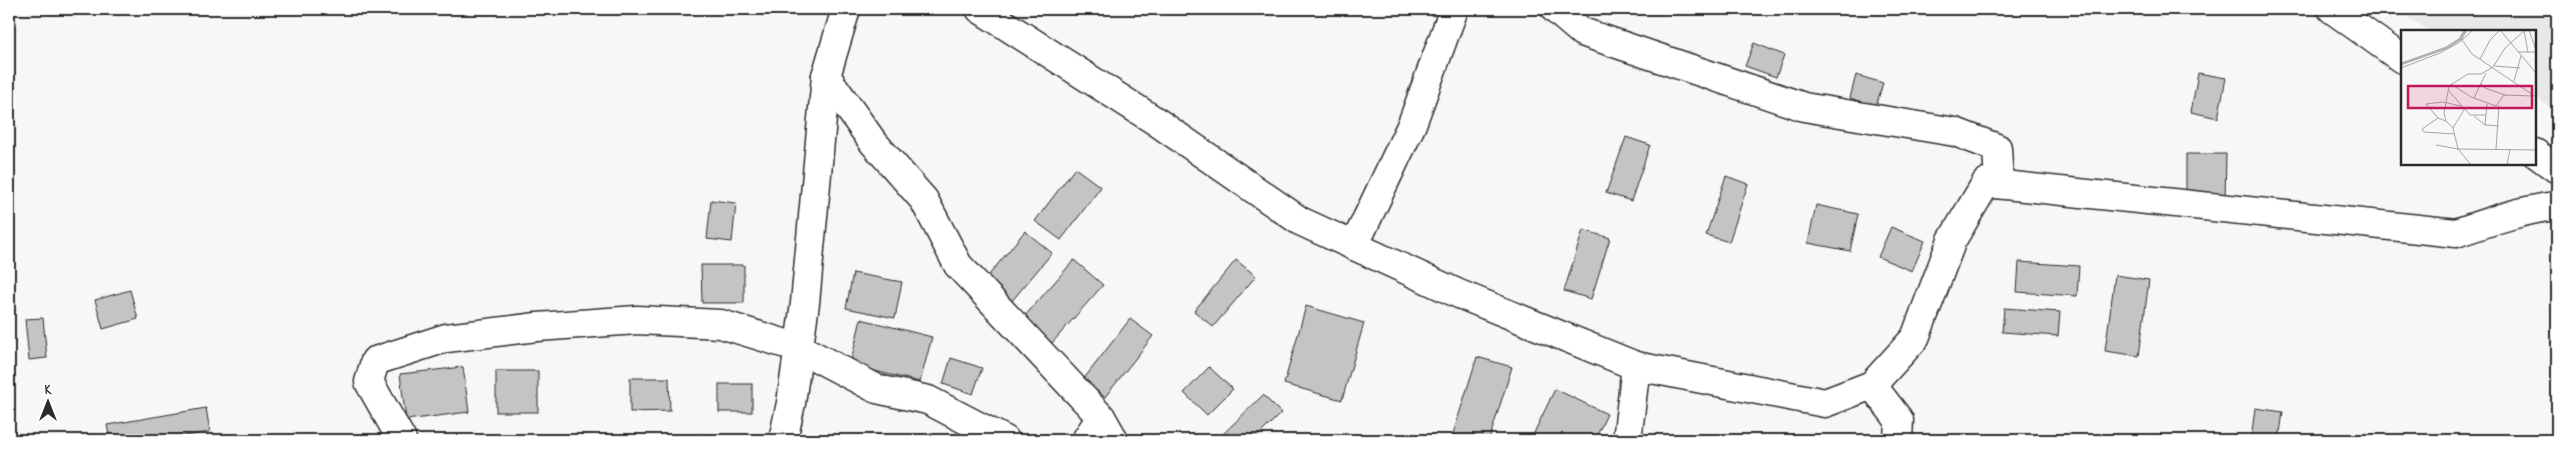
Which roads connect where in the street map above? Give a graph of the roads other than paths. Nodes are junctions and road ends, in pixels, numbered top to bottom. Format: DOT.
graph roads {
  1 [pos="846,9"];
  2 [pos="980,9"];
  3 [pos="1454,9"];
  4 [pos="1555,9"];
  5 [pos="2332,9"];
  6 [pos="2401,58"];
  7 [pos="826,76"];
  8 [pos="2536,154"];
  9 [pos="2557,168"];
  10 [pos="1999,184"];
  11 [pos="2557,206"];
  12 [pos="1354,246"];
  13 [pos="799,348"];
  14 [pos="1636,366"];
  15 [pos="1872,385"];
  16 [pos="1107,429"];
  17 [pos="402,440"];
  18 [pos="783,440"];
  19 [pos="1005,440"];
  20 [pos="1086,440"];
  21 [pos="1626,440"];
  22 [pos="1898,440"];
  1 -- 7 [label="street"];
  2 -- 12 [label="street"];
  3 -- 12 [label="street"];
  4 -- 10 [label="street"];
  5 -- 6 [label="street"];
  7 -- 13 [label="street"];
  7 -- 16 [label="street"];
  8 -- 9 [label="street"];
  10 -- 11 [label="street"];
  10 -- 15 [label="street"];
  12 -- 14 [label="street"];
  13 -- 17 [label="street"];
  13 -- 18 [label="street"];
  13 -- 19 [label="street"];
  14 -- 15 [label="street"];
  14 -- 21 [label="street"];
  15 -- 22 [label="street"];
  16 -- 20 [label="street"];
}
